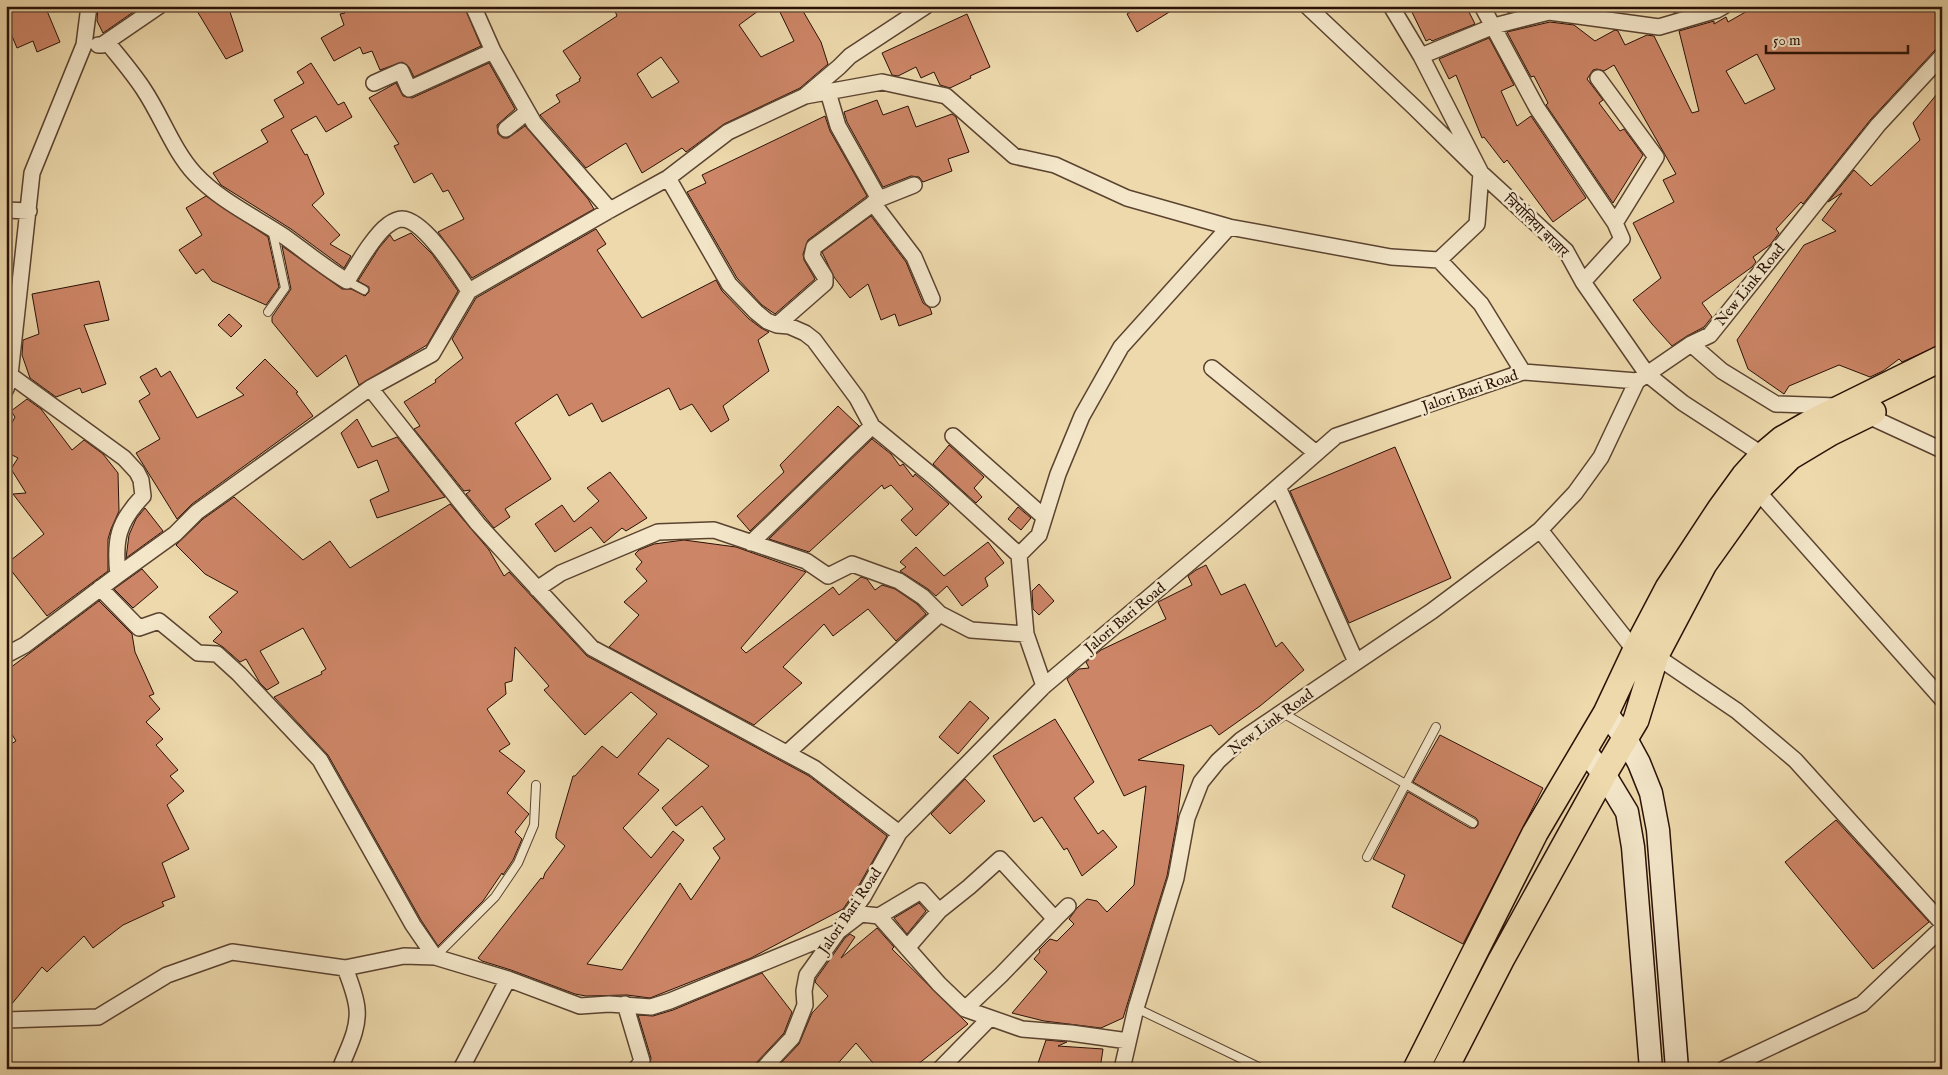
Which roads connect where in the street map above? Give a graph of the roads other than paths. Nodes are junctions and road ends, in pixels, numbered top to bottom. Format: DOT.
graph roads {
  1 [pos="89,6"];
  2 [pos="159,6"];
  3 [pos="473,6"];
  4 [pos="926,6"];
  5 [pos="1307,6"];
  6 [pos="1391,6"];
  7 [pos="1482,6"];
  8 [pos="1719,8"];
  9 [pos="1584,9"];
  10 [pos="1494,26"];
  11 [pos="107,42"];
  12 [pos="84,44"];
  13 [pos="493,51"];
  14 [pos="1420,56"];
  15 [pos="1942,56"];
  16 [pos="1598,78"];
  17 [pos="374,83"];
  18 [pos="828,92"];
  19 [pos="805,96"];
  20 [pos="527,112"];
  21 [pos="506,129"];
  22 [pos="1481,173"];
  23 [pos="668,178"];
  24 [pos="914,185"];
  25 [pos="876,201"];
  26 [pos="6,210"];
  27 [pos="610,210"];
  28 [pos="29,211"];
  29 [pos="1614,223"];
  30 [pos="1229,227"];
  31 [pos="272,229"];
  32 [pos="1439,260"];
  33 [pos="347,281"];
  34 [pos="1583,282"];
  35 [pos="364,290"];
  36 [pos="469,291"];
  37 [pos="932,299"];
  38 [pos="268,312"];
  39 [pos="777,325"];
  40 [pos="1691,344"];
  41 [pos="1942,358"];
  42 [pos="1212,368"];
  43 [pos="1524,372"];
  44 [pos="1942,376"];
  45 [pos="1642,377"];
  46 [pos="8,382"];
  47 [pos="370,388"];
  48 [pos="1856,410"];
  49 [pos="872,426"];
  50 [pos="953,436"];
  51 [pos="1942,450"];
  52 [pos="1316,453"];
  53 [pos="1771,462"];
  54 [pos="1750,484"];
  55 [pos="1278,486"];
  56 [pos="1044,517"];
  57 [pos="1540,530"];
  58 [pos="751,543"];
  59 [pos="1019,555"];
  60 [pos="118,575"];
  61 [pos="100,588"];
  62 [pos="537,589"];
  63 [pos="940,614"];
  64 [pos="1026,634"];
  65 [pos="1643,651"];
  66 [pos="6,655"];
  67 [pos="1356,662"];
  68 [pos="1044,686"];
  69 [pos="1942,699"];
  70 [pos="1282,712"];
  71 [pos="1606,713"];
  72 [pos="1436,728"];
  73 [pos="1626,739"];
  74 [pos="1584,750"];
  75 [pos="787,753"];
  76 [pos="1604,774"];
  77 [pos="1406,784"];
  78 [pos="536,785"];
  79 [pos="1473,823"];
  80 [pos="899,833"];
  81 [pos="1367,857"];
  82 [pos="1068,906"];
  83 [pos="939,911"];
  84 [pos="878,916"];
  85 [pos="1055,919"];
  86 [pos="1942,923"];
  87 [pos="1942,928"];
  88 [pos="836,933"];
  89 [pos="906,948"];
  90 [pos="435,957"];
  91 [pos="345,968"];
  92 [pos="508,979"];
  93 [pos="625,1004"];
  94 [pos="1136,1008"];
  95 [pos="964,1010"];
  96 [pos="990,1018"];
  97 [pos="6,1020"];
  98 [pos="1128,1041"];
  99 [pos="340,1069"];
  100 [pos="461,1069"];
  101 [pos="636,1069"];
  102 [pos="763,1069"];
  103 [pos="940,1069"];
  104 [pos="1122,1069"];
  105 [pos="1263,1069"];
  106 [pos="1416,1069"];
  107 [pos="1445,1069"];
  108 [pos="1651,1069"];
  109 [pos="1677,1069"];
  110 [pos="1724,1069"];
  1 -- 12 [label="street"];
  2 -- 11 [label="street"];
  3 -- 13 [label="street"];
  4 -- 19 [label="street"];
  5 -- 22 [label="street, त्रिपोलिया बाजार"];
  6 -- 14 [label="street"];
  7 -- 10 [label="street"];
  8 -- 9 [label="street"];
  9 -- 10 [label="street"];
  10 -- 14 [label="street"];
  10 -- 29 [label="street"];
  11 -- 12 [label="street"];
  11 -- 31 [label="street"];
  12 -- 28 [label="street"];
  13 -- 17 [label="street"];
  13 -- 20 [label="street"];
  14 -- 22 [label="street"];
  15 -- 40 [label="street, New Link Road"];
  16 -- 29 [label="street"];
  18 -- 19 [label="street"];
  18 -- 25 [label="street"];
  18 -- 30 [label="street"];
  19 -- 23 [label="street"];
  20 -- 21 [label="street"];
  20 -- 27 [label="street"];
  22 -- 32 [label="street"];
  22 -- 34 [label="street, त्रिपोलिया बाजार"];
  23 -- 27 [label="street"];
  23 -- 39 [label="street"];
  24 -- 25 [label="street"];
  25 -- 37 [label="street"];
  25 -- 39 [label="street"];
  26 -- 28 [label="street"];
  27 -- 36 [label="street"];
  28 -- 46 [label="street"];
  29 -- 34 [label="street"];
  30 -- 32 [label="street"];
  30 -- 56 [label="street"];
  31 -- 33 [label="street"];
  31 -- 38 [label="lane"];
  32 -- 43 [label="street"];
  33 -- 35 [label="lane"];
  33 -- 36 [label="street"];
  34 -- 45 [label="street, त्रिपोलिया बाजार"];
  36 -- 47 [label="street"];
  39 -- 49 [label="street"];
  40 -- 45 [label="street, New Link Road"];
  40 -- 48 [label="street"];
  41 -- 48 [label="main road"];
  42 -- 52 [label="street"];
  43 -- 45 [label="street, Jalori Bari Road"];
  43 -- 52 [label="street, Jalori Bari Road"];
  44 -- 48 [label="main road"];
  45 -- 53 [label="street, त्रिपोलिया बाजार"];
  45 -- 57 [label="street, New Link Road"];
  46 -- 60 [label="street"];
  47 -- 60 [label="street"];
  47 -- 62 [label="street"];
  48 -- 51 [label="street"];
  48 -- 53 [label="main road"];
  49 -- 58 [label="street"];
  49 -- 59 [label="street"];
  50 -- 56 [label="street"];
  52 -- 55 [label="street, Jalori Bari Road"];
  53 -- 54 [label="main road"];
  54 -- 65 [label="main road"];
  54 -- 69 [label="street"];
  55 -- 67 [label="street"];
  55 -- 68 [label="street, Jalori Bari Road"];
  56 -- 59 [label="street"];
  57 -- 65 [label="street"];
  57 -- 67 [label="street, New Link Road"];
  58 -- 62 [label="street"];
  58 -- 63 [label="street"];
  59 -- 64 [label="street"];
  60 -- 61 [label="street"];
  61 -- 66 [label="street"];
  61 -- 90 [label="street"];
  62 -- 75 [label="street"];
  63 -- 64 [label="street"];
  63 -- 75 [label="street"];
  64 -- 68 [label="street"];
  65 -- 71 [label="main road"];
  65 -- 73 [label="main road"];
  65 -- 86 [label="street"];
  67 -- 70 [label="street, New Link Road"];
  68 -- 80 [label="street, Jalori Bari Road"];
  70 -- 77 [label="lane"];
  70 -- 94 [label="street, New Link Road"];
  71 -- 73 [label="street"];
  71 -- 74 [label="main road"];
  72 -- 77 [label="lane"];
  73 -- 76 [label="main road"];
  73 -- 109 [label="street"];
  74 -- 76 [label="street"];
  74 -- 106 [label="main road"];
  75 -- 80 [label="street"];
  76 -- 107 [label="main road"];
  76 -- 108 [label="street"];
  77 -- 79 [label="lane"];
  77 -- 81 [label="lane"];
  78 -- 90 [label="lane"];
  80 -- 88 [label="street, Jalori Bari Road"];
  82 -- 85 [label="street"];
  83 -- 84 [label="street"];
  83 -- 85 [label="street"];
  83 -- 89 [label="street"];
  84 -- 88 [label="street"];
  84 -- 89 [label="street"];
  85 -- 95 [label="street"];
  87 -- 110 [label="street"];
  88 -- 93 [label="street"];
  88 -- 102 [label="street, Jalori Bari Road"];
  89 -- 95 [label="street"];
  90 -- 91 [label="street"];
  90 -- 92 [label="street"];
  91 -- 97 [label="street"];
  91 -- 99 [label="street"];
  92 -- 93 [label="street"];
  92 -- 100 [label="street"];
  93 -- 101 [label="street"];
  94 -- 98 [label="street, New Link Road"];
  94 -- 105 [label="lane"];
  95 -- 96 [label="street"];
  96 -- 98 [label="street"];
  96 -- 103 [label="street"];
  98 -- 104 [label="street, New Link Road"];
}
